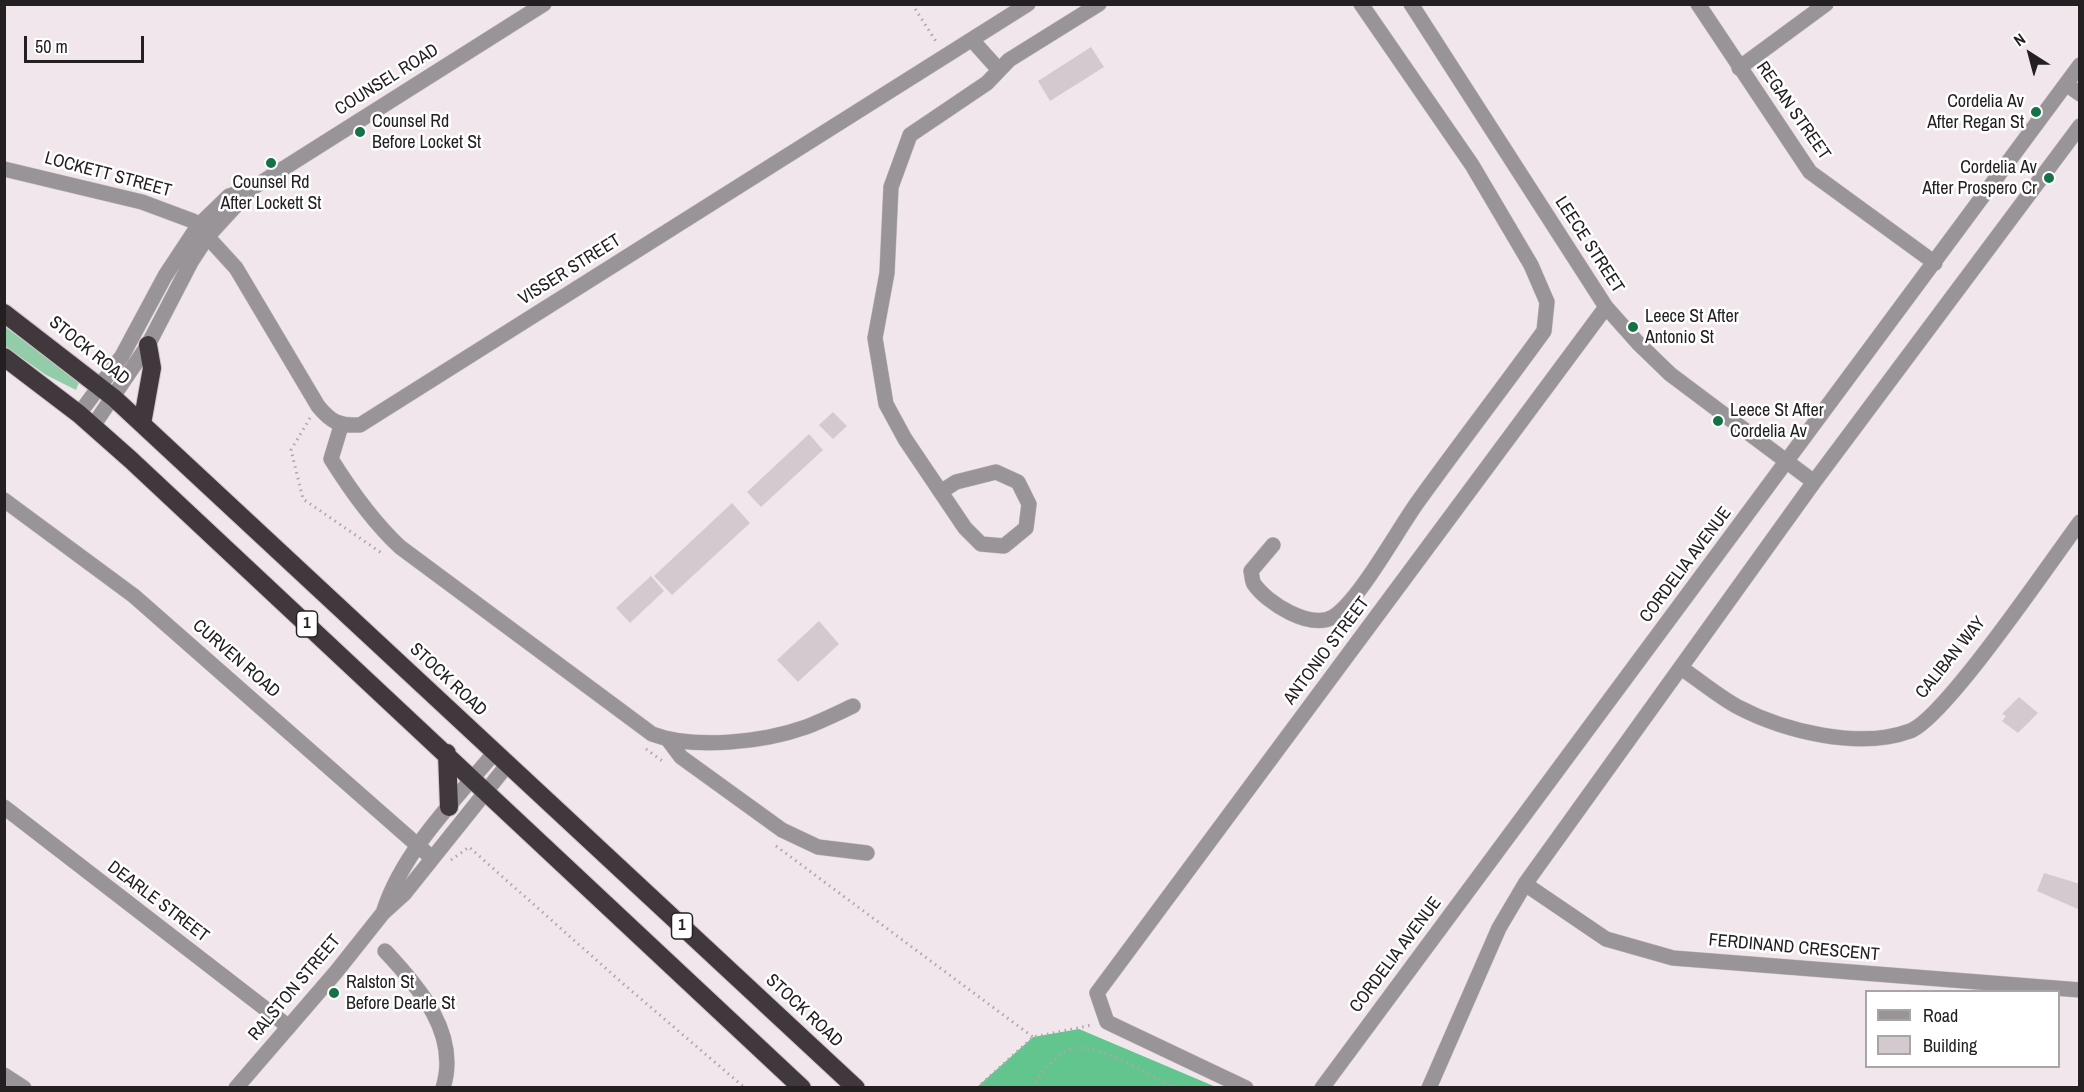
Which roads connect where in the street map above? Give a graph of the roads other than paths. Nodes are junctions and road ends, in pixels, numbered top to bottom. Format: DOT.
graph roads {
  1 [pos="544,4"];
  2 [pos="1028,4"];
  3 [pos="1099,4"];
  4 [pos="1360,4"];
  5 [pos="1411,4"];
  6 [pos="1698,4"];
  7 [pos="1826,4"];
  8 [pos="972,40"];
  9 [pos="2079,65"];
  10 [pos="1739,68"];
  11 [pos="999,70"];
  12 [pos="2066,84"];
  13 [pos="2079,94"];
  14 [pos="2079,126"];
  15 [pos="4,169"];
  16 [pos="203,231"];
  17 [pos="1935,263"];
  18 [pos="1606,307"];
  19 [pos="4,313"];
  20 [pos="148,345"];
  21 [pos="4,357"];
  22 [pos="107,392"];
  23 [pos="79,414"];
  24 [pos="142,424"];
  25 [pos="93,426"];
  26 [pos="341,426"];
  27 [pos="1787,461"];
  28 [pos="1814,482"];
  29 [pos="942,491"];
  30 [pos="4,500"];
  31 [pos="2079,522"];
  32 [pos="1273,545"];
  33 [pos="1681,668"];
  34 [pos="853,706"];
  35 [pos="669,741"];
  36 [pos="447,753"];
  37 [pos="501,758"];
  38 [pos="480,784"];
  39 [pos="4,807"];
  40 [pos="449,807"];
  41 [pos="419,846"];
  42 [pos="867,853"];
  43 [pos="432,858"];
  44 [pos="1525,884"];
  45 [pos="383,913"];
  46 [pos="385,951"];
  47 [pos="2079,990"];
  48 [pos="289,1027"];
  49 [pos="4,1075"];
  50 [pos="24,1088"];
  51 [pos="236,1088"];
  52 [pos="443,1088"];
  53 [pos="802,1088"];
  54 [pos="856,1088"];
  55 [pos="1246,1088"];
  56 [pos="1322,1088"];
  57 [pos="1429,1088"];
  1 -- 16 [label="street, COUNSEL ROAD"];
  2 -- 8 [label="street, VISSER STREET"];
  3 -- 11 [label="street"];
  4 -- 32 [label="street"];
  5 -- 18 [label="street, LEECE STREET"];
  6 -- 10 [label="street, REGAN STREET"];
  7 -- 10 [label="street"];
  8 -- 11 [label="street"];
  8 -- 26 [label="street, VISSER STREET"];
  9 -- 12 [label="street, CORDELIA AVENUE"];
  10 -- 17 [label="street, REGAN STREET"];
  11 -- 29 [label="street"];
  12 -- 13 [label="street"];
  12 -- 17 [label="street, CORDELIA AVENUE"];
  14 -- 28 [label="street"];
  15 -- 16 [label="street, LOCKETT STREET"];
  16 -- 20 [label="street, COUNSEL ROAD"];
  16 -- 22 [label="street, COUNSEL ROAD"];
  16 -- 26 [label="street"];
  17 -- 27 [label="street, CORDELIA AVENUE"];
  18 -- 27 [label="street, LEECE STREET"];
  18 -- 55 [label="street, ANTONIO STREET"];
  19 -- 22 [label="highway, STOCK ROAD / 1"];
  20 -- 22 [label="street, COUNSEL ROAD"];
  20 -- 24 [label="highway"];
  21 -- 23 [label="highway, 1"];
  22 -- 23 [label="street, COUNSEL ROAD"];
  22 -- 24 [label="highway, STOCK ROAD / 1"];
  22 -- 25 [label="street, COUNSEL ROAD"];
  23 -- 25 [label="highway, 1"];
  24 -- 37 [label="highway, STOCK ROAD / 1"];
  25 -- 36 [label="highway, 1"];
  26 -- 35 [label="street"];
  27 -- 28 [label="street, LEECE STREET"];
  27 -- 56 [label="street, CORDELIA AVENUE"];
  28 -- 33 [label="street"];
  29 -- 29 [label="street"];
  30 -- 41 [label="street, CURVEN ROAD"];
  31 -- 33 [label="street, CALIBAN WAY"];
  33 -- 44 [label="street"];
  34 -- 35 [label="street"];
  35 -- 42 [label="street"];
  36 -- 38 [label="highway, 1"];
  36 -- 40 [label="highway"];
  37 -- 38 [label="street, RALSTON STREET"];
  37 -- 54 [label="highway, STOCK ROAD / 1"];
  38 -- 40 [label="street, RALSTON STREET"];
  38 -- 43 [label="street, RALSTON STREET"];
  38 -- 53 [label="highway, 1"];
  39 -- 48 [label="street, DEARLE STREET"];
  40 -- 41 [label="street, RALSTON STREET"];
  41 -- 43 [label="street, CURVEN ROAD"];
  41 -- 45 [label="street, RALSTON STREET"];
  43 -- 45 [label="street, RALSTON STREET"];
  44 -- 47 [label="street, FERDINAND CRESCENT"];
  44 -- 57 [label="street"];
  45 -- 48 [label="street, RALSTON STREET"];
  46 -- 52 [label="street"];
  48 -- 51 [label="street, RALSTON STREET"];
  49 -- 50 [label="street"];
}
